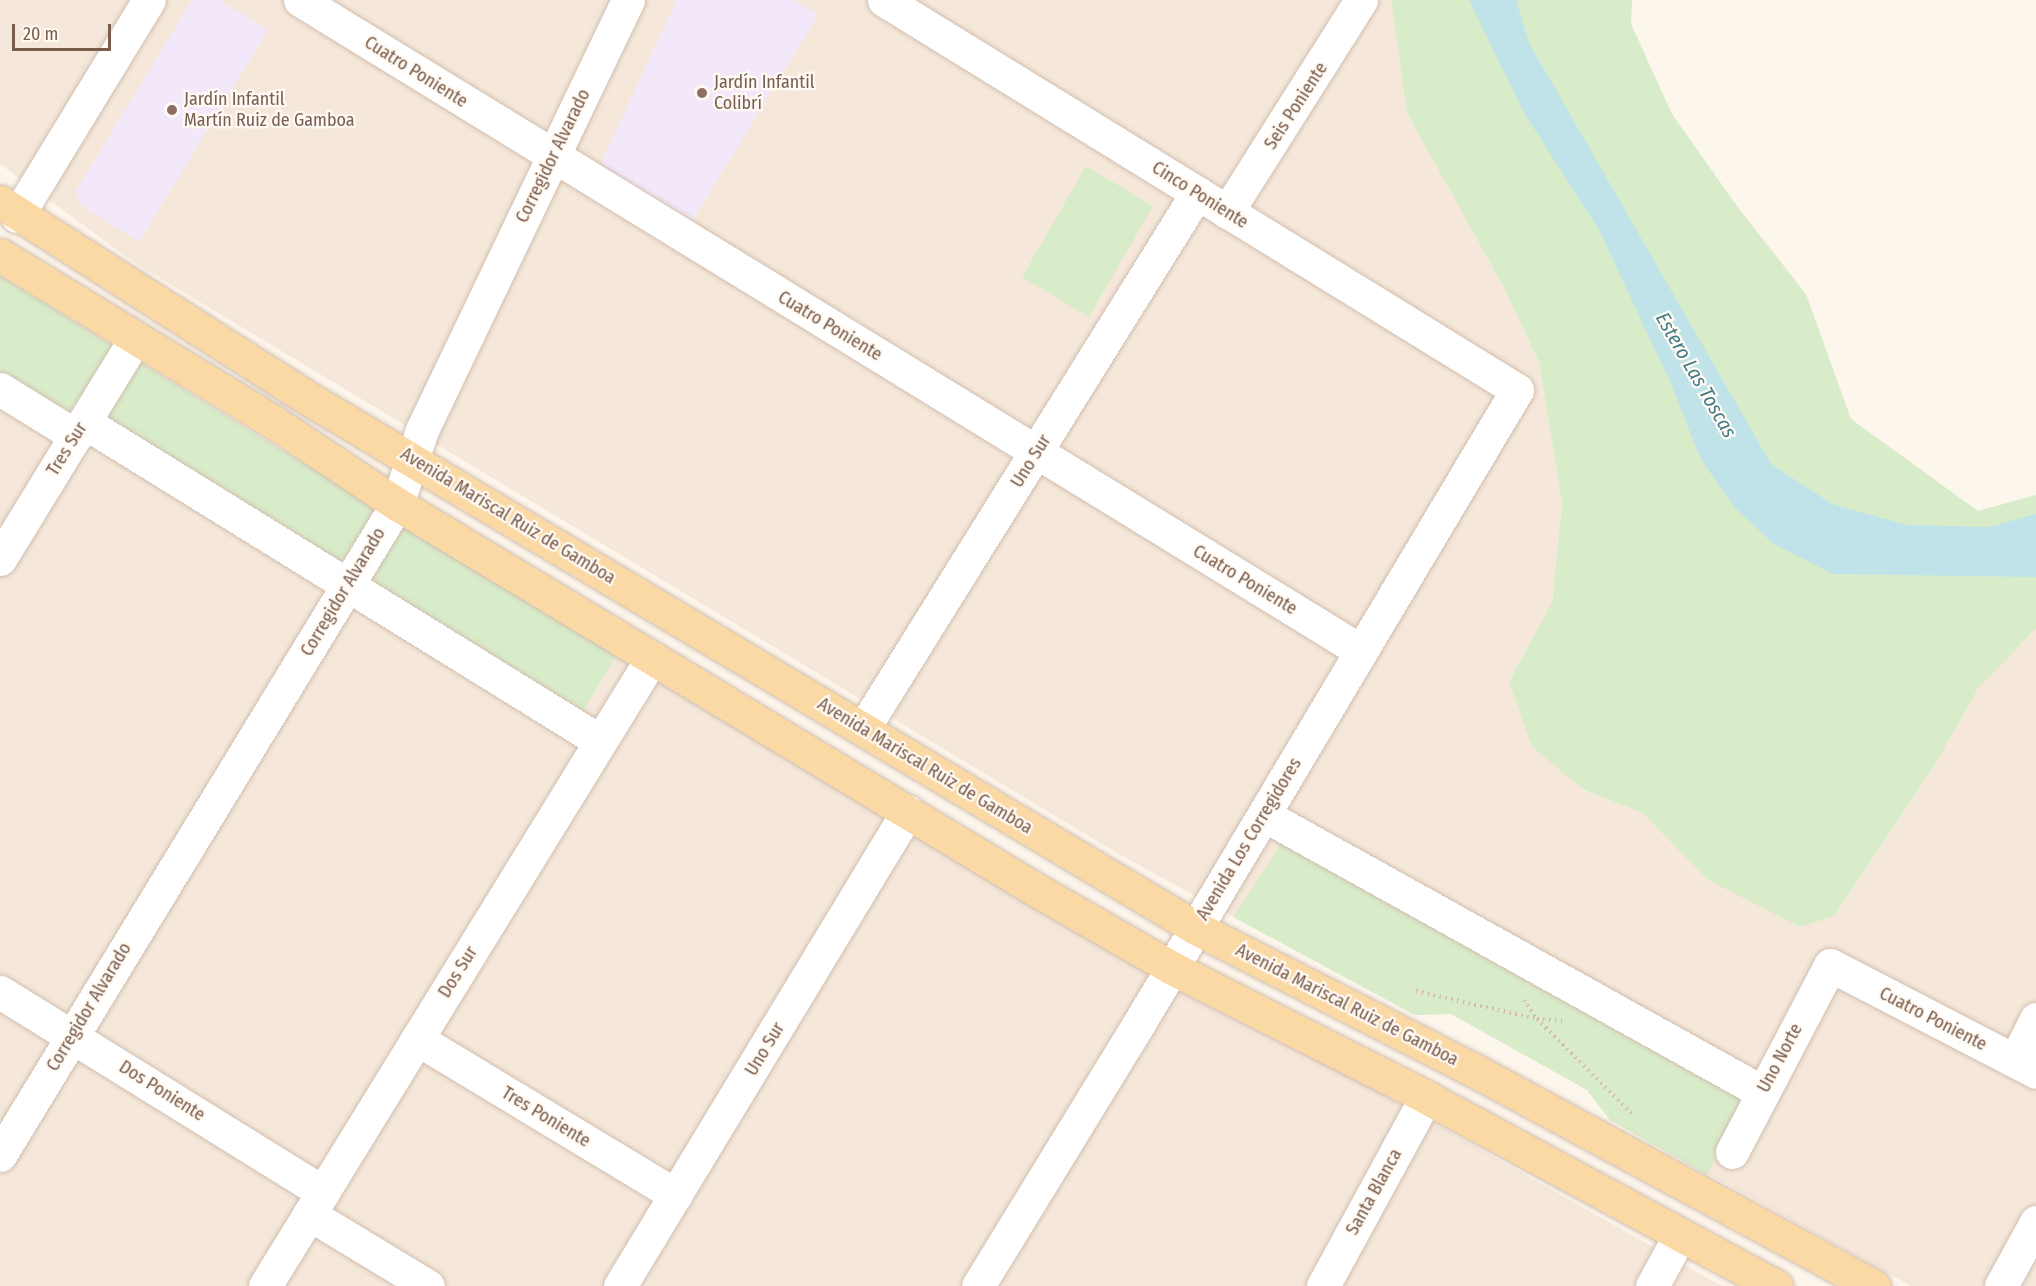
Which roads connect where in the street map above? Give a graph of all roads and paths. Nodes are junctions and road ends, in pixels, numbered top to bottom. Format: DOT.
graph roads {
  1 [pos="149,0"];
  2 [pos="300,0"];
  3 [pos="628,0"];
  4 [pos="884,0"];
  5 [pos="1361,0"];
  6 [pos="552,157"];
  7 [pos="1197,193"];
  8 [pos="8,209"];
  9 [pos="1227,212"];
  10 [pos="0,255"];
  11 [pos="135,339"];
  12 [pos="0,389"];
  13 [pos="1517,390"];
  14 [pos="80,429"];
  15 [pos="1036,452"];
  16 [pos="410,458"];
  17 [pos="397,504"];
  18 [pos="0,559"];
  19 [pos="348,585"];
  20 [pos="1361,651"];
  21 [pos="652,658"];
  22 [pos="863,729"];
  23 [pos="600,741"];
  24 [pos="908,811"];
  25 [pos="1264,815"];
  26 [pos="1196,928"];
  27 [pos="1830,966"];
  28 [pos="1172,968"];
  29 [pos="1416,991"];
  30 [pos="1518,991"];
  31 [pos="0,992"];
  32 [pos="1537,1019"];
  33 [pos="2036,1019"];
  34 [pos="1569,1021"];
  35 [pos="72,1035"];
  36 [pos="417,1039"];
  37 [pos="2025,1066"];
  38 [pos="1762,1092"];
  39 [pos="1426,1097"];
  40 [pos="1636,1119"];
  41 [pos="1732,1152"];
  42 [pos="0,1155"];
  43 [pos="676,1195"];
  44 [pos="316,1203"];
  45 [pos="2036,1222"];
  46 [pos="1680,1234"];
  47 [pos="265,1286"];
  48 [pos="428,1286"];
  49 [pos="620,1286"];
  50 [pos="978,1286"];
  51 [pos="1323,1286"];
  52 [pos="1652,1286"];
  53 [pos="1776,1286"];
  54 [pos="1874,1286"];
  55 [pos="2001,1286"];
  1 -- 8 [label="street"];
  2 -- 6 [label="street, Cuatro Poniente"];
  3 -- 6 [label="street, Corregidor Alvarado"];
  4 -- 7 [label="street, Cinco Poniente"];
  5 -- 9 [label="street, Seis Poniente"];
  6 -- 15 [label="street, Cuatro Poniente"];
  6 -- 16 [label="street, Corregidor Alvarado"];
  7 -- 9 [label="street, Cinco Poniente"];
  7 -- 15 [label="street, Uno Sur"];
  8 -- 16 [label="main road, Avenida Mariscal Ruiz de Gamboa"];
  9 -- 13 [label="street, Cinco Poniente"];
  10 -- 11 [label="main road"];
  11 -- 14 [label="street, Tres Sur"];
  11 -- 17 [label="main road"];
  12 -- 14 [label="street"];
  13 -- 20 [label="street, Avenida Los Corregidores"];
  14 -- 18 [label="street, Tres Sur"];
  14 -- 19 [label="street"];
  15 -- 20 [label="street, Cuatro Poniente"];
  15 -- 22 [label="street, Uno Sur"];
  16 -- 17 [label="street, Corregidor Alvarado"];
  16 -- 22 [label="main road, Avenida Mariscal Ruiz de Gamboa"];
  17 -- 19 [label="street, Corregidor Alvarado"];
  17 -- 21 [label="main road"];
  19 -- 23 [label="street"];
  19 -- 35 [label="street, Corregidor Alvarado"];
  20 -- 25 [label="street, Avenida Los Corregidores"];
  21 -- 23 [label="street, Dos Sur"];
  21 -- 24 [label="main road"];
  22 -- 26 [label="main road, Avenida Mariscal Ruiz de Gamboa"];
  23 -- 36 [label="street, Dos Sur"];
  24 -- 28 [label="main road"];
  24 -- 43 [label="street, Uno Sur"];
  25 -- 26 [label="street, Avenida Los Corregidores"];
  25 -- 38 [label="street"];
  26 -- 28 [label="street, Avenida Los Corregidores"];
  26 -- 54 [label="main road, Avenida Mariscal Ruiz de Gamboa"];
  27 -- 37 [label="street, Cuatro Poniente"];
  27 -- 38 [label="street, Uno Norte"];
  28 -- 39 [label="main road"];
  28 -- 50 [label="street, Avenida Los Corregidores"];
  29 -- 32 [label="path"];
  30 -- 32 [label="path"];
  31 -- 35 [label="street, Dos Poniente"];
  32 -- 34 [label="path"];
  32 -- 40 [label="path"];
  33 -- 37 [label="street"];
  35 -- 42 [label="street, Corregidor Alvarado"];
  35 -- 44 [label="street, Dos Poniente"];
  36 -- 43 [label="street, Tres Poniente"];
  36 -- 44 [label="street, Dos Sur"];
  38 -- 41 [label="street, Uno Norte"];
  39 -- 46 [label="main road"];
  39 -- 51 [label="street, Santa Blanca"];
  43 -- 49 [label="street, Uno Sur"];
  44 -- 47 [label="street, Dos Sur"];
  44 -- 48 [label="street, Dos Poniente"];
  45 -- 55 [label="street"];
  46 -- 52 [label="street"];
  46 -- 53 [label="main road"];
}
